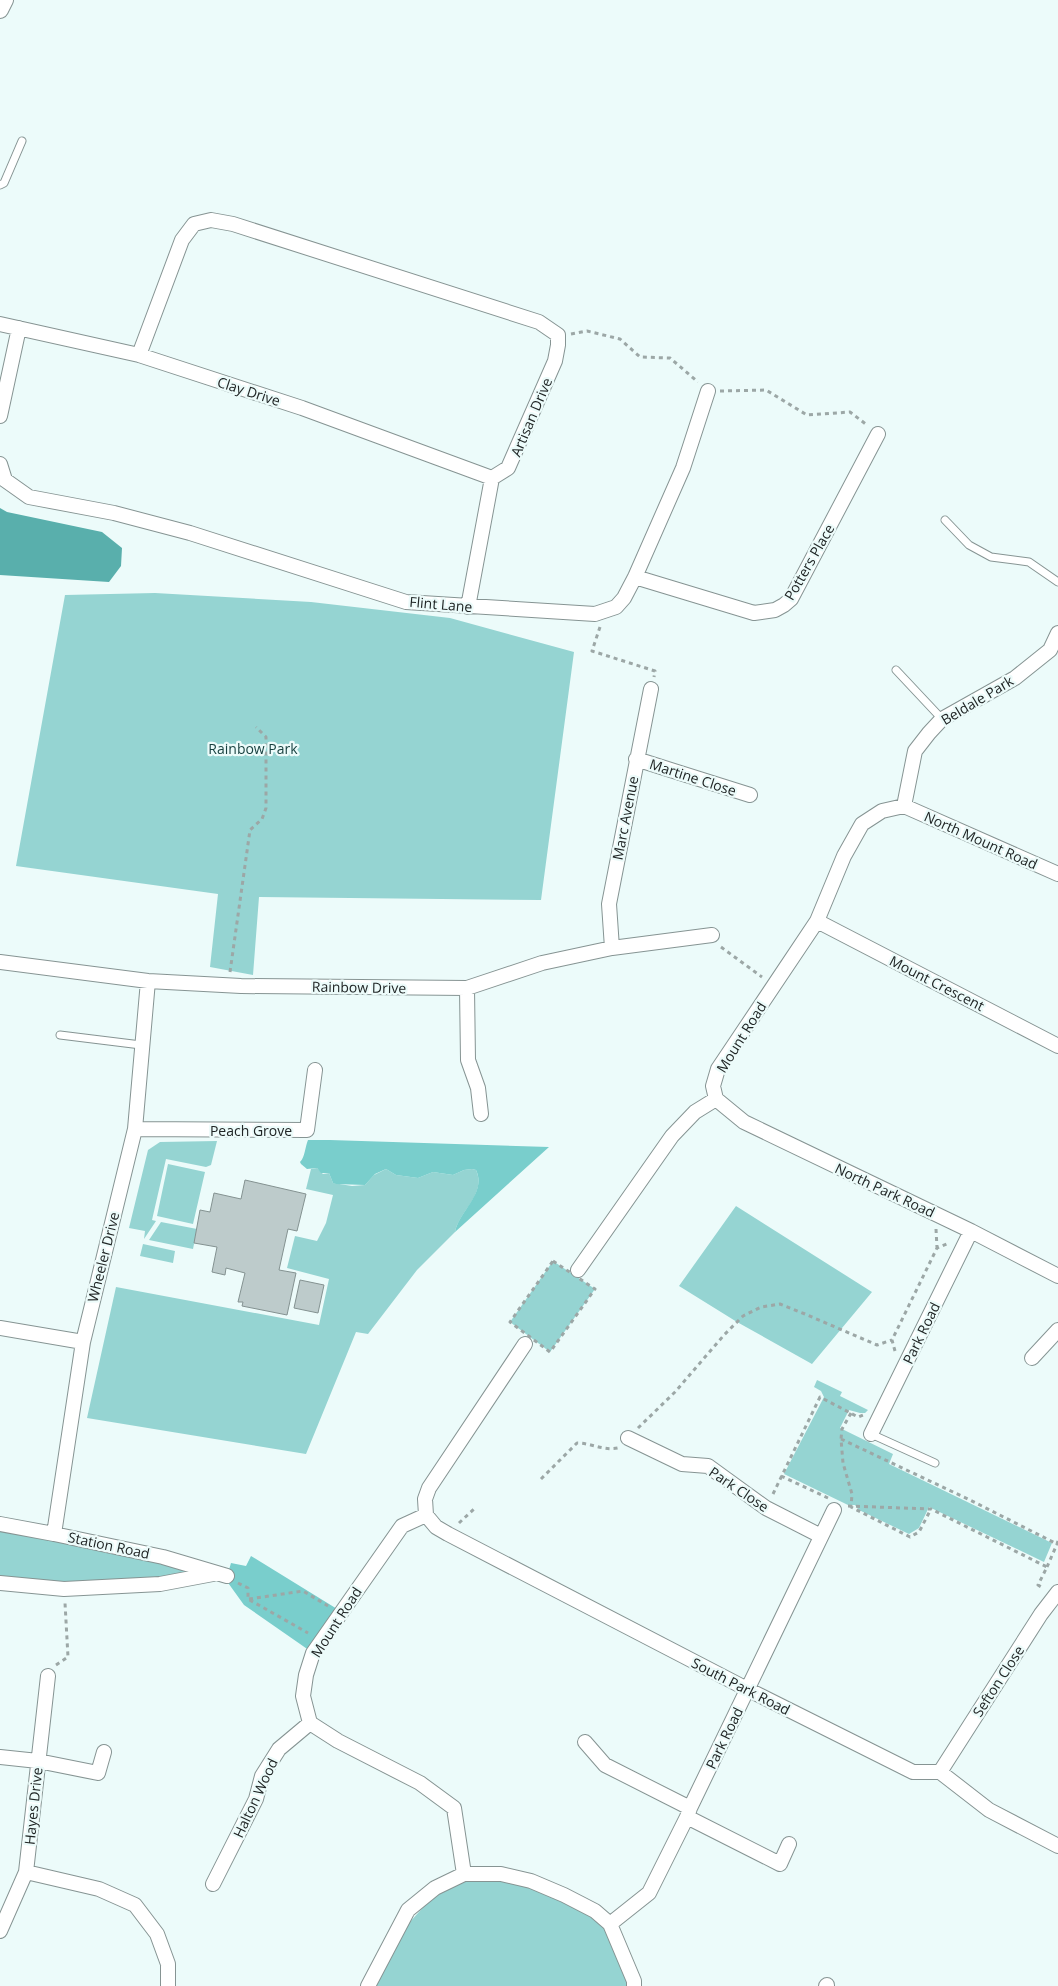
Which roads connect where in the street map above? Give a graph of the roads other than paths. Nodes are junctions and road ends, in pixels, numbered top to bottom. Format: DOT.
graph roads {
  1 [pos="5,0"];
  2 [pos="0,10"];
  3 [pos="22,141"];
  4 [pos="0,185"];
  5 [pos="0,324"];
  6 [pos="19,328"];
  7 [pos="139,355"];
  8 [pos="708,391"];
  9 [pos="0,416"];
  10 [pos="878,434"];
  11 [pos="0,464"];
  12 [pos="492,478"];
  13 [pos="945,520"];
  14 [pos="635,577"];
  15 [pos="1058,582"];
  16 [pos="468,607"];
  17 [pos="1058,633"];
  18 [pos="896,670"];
  19 [pos="652,689"];
  20 [pos="942,719"];
  21 [pos="636,759"];
  22 [pos="750,795"];
  23 [pos="904,806"];
  24 [pos="1058,874"];
  25 [pos="817,921"];
  26 [pos="709,936"];
  27 [pos="612,948"];
  28 [pos="0,963"];
  29 [pos="148,981"];
  30 [pos="467,988"];
  31 [pos="60,1035"];
  32 [pos="141,1045"];
  33 [pos="1058,1046"];
  34 [pos="315,1070"];
  35 [pos="716,1099"];
  36 [pos="481,1114"];
  37 [pos="135,1129"];
  38 [pos="971,1231"];
  39 [pos="578,1270"];
  40 [pos="1058,1276"];
  41 [pos="0,1328"];
  42 [pos="1058,1330"];
  43 [pos="83,1342"];
  44 [pos="525,1344"];
  45 [pos="1032,1358"];
  46 [pos="871,1434"];
  47 [pos="628,1438"];
  48 [pos="935,1463"];
  49 [pos="837,1505"];
  50 [pos="426,1516"];
  51 [pos="0,1524"];
  52 [pos="54,1534"];
  53 [pos="821,1536"];
  54 [pos="164,1557"];
  55 [pos="0,1583"];
  56 [pos="160,1584"];
  57 [pos="1056,1593"];
  58 [pos="48,1676"];
  59 [pos="747,1689"];
  60 [pos="310,1723"];
  61 [pos="585,1742"];
  62 [pos="104,1752"];
  63 [pos="0,1757"];
  64 [pos="38,1761"];
  65 [pos="940,1772"];
  66 [pos="689,1812"];
  67 [pos="789,1844"];
  68 [pos="1058,1846"];
  69 [pos="26,1872"];
  70 [pos="464,1874"];
  71 [pos="213,1884"];
  72 [pos="610,1924"];
  73 [pos="0,1931"];
  74 [pos="168,1986"];
  75 [pos="368,1986"];
  76 [pos="634,1986"];
  1 -- 2 [label="street"];
  3 -- 4 [label="lane"];
  5 -- 6 [label="street, Clay Drive"];
  6 -- 7 [label="street, Clay Drive"];
  6 -- 9 [label="street"];
  7 -- 12 [label="street, Clay Drive"];
  7 -- 12 [label="street, Artisan Drive"];
  8 -- 14 [label="street"];
  10 -- 14 [label="street, Potters Place"];
  11 -- 16 [label="street, Flint Lane"];
  12 -- 16 [label="street"];
  13 -- 15 [label="lane"];
  14 -- 16 [label="street, Flint Lane"];
  17 -- 20 [label="street, Beldale Park"];
  18 -- 20 [label="lane"];
  19 -- 21 [label="street, Marc Avenue"];
  20 -- 23 [label="street, Beldale Park"];
  21 -- 22 [label="street, Martine Close"];
  21 -- 27 [label="street, Marc Avenue"];
  23 -- 24 [label="street, North Mount Road"];
  23 -- 25 [label="street, Mount Road"];
  25 -- 33 [label="street, Mount Crescent"];
  25 -- 35 [label="street, Mount Road"];
  26 -- 27 [label="street, Rainbow Drive"];
  27 -- 30 [label="street, Rainbow Drive"];
  28 -- 29 [label="street, Rainbow Drive"];
  29 -- 30 [label="street, Rainbow Drive"];
  29 -- 32 [label="street, Wheeler Drive"];
  30 -- 36 [label="street"];
  31 -- 32 [label="lane"];
  32 -- 37 [label="street, Wheeler Drive"];
  34 -- 37 [label="street, Peach Grove"];
  35 -- 38 [label="street, North Park Road"];
  35 -- 39 [label="street"];
  37 -- 43 [label="street, Wheeler Drive"];
  38 -- 40 [label="street, North Park Road"];
  38 -- 46 [label="street, Park Road"];
  41 -- 43 [label="street"];
  42 -- 45 [label="street"];
  43 -- 52 [label="street, Wheeler Drive"];
  44 -- 50 [label="street"];
  46 -- 48 [label="lane"];
  47 -- 53 [label="street, Park Close"];
  49 -- 53 [label="street, Park Road"];
  50 -- 59 [label="street, South Park Road"];
  50 -- 60 [label="street, Mount Road"];
  51 -- 52 [label="street, Station Road"];
  52 -- 54 [label="street, Station Road"];
  53 -- 59 [label="street, Park Road"];
  54 -- 56 [label="street"];
  54 -- 56 [label="street, Station Road"];
  55 -- 56 [label="street"];
  57 -- 65 [label="street, Sefton Close"];
  58 -- 64 [label="street, Hayes Drive"];
  59 -- 65 [label="street, South Park Road"];
  59 -- 66 [label="street, Park Road"];
  60 -- 70 [label="street"];
  60 -- 71 [label="street, Halton Wood"];
  61 -- 66 [label="street"];
  62 -- 64 [label="street"];
  63 -- 64 [label="street"];
  64 -- 69 [label="street, Hayes Drive"];
  65 -- 68 [label="street"];
  66 -- 67 [label="street"];
  66 -- 72 [label="street, Park Road"];
  69 -- 73 [label="street, Hayes Drive"];
  69 -- 74 [label="street"];
  70 -- 72 [label="street"];
  70 -- 75 [label="street"];
  72 -- 76 [label="street"];
}
